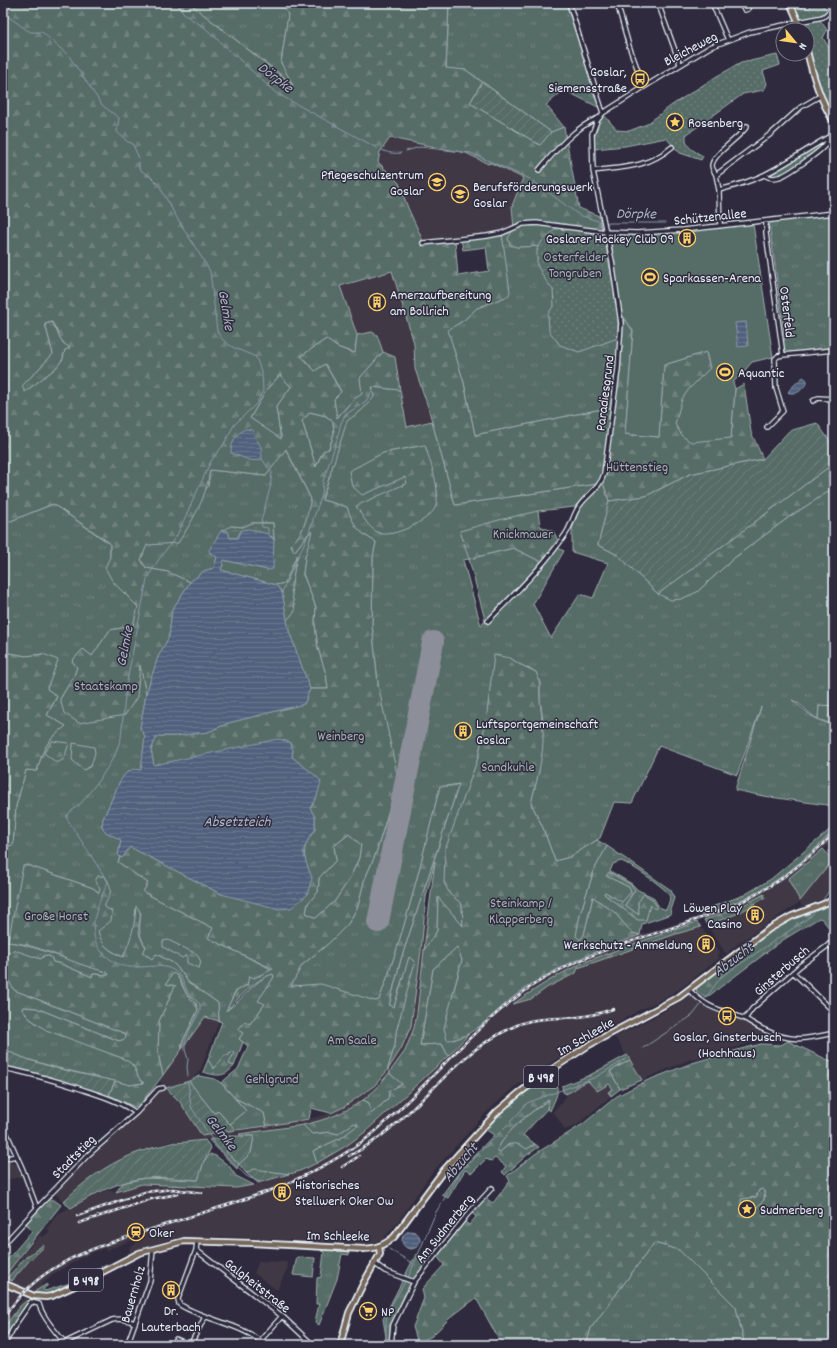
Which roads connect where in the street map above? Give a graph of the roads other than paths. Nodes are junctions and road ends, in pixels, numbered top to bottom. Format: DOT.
graph roads {
  1 [pos="569,3"];
  2 [pos="617,3"];
  3 [pos="658,3"];
  4 [pos="712,3"];
  5 [pos="790,3"];
  6 [pos="742,4"];
  7 [pos="749,4"];
  8 [pos="834,8"];
  9 [pos="798,22"];
  10 [pos="775,26"];
  11 [pos="728,40"];
  12 [pos="810,62"];
  13 [pos="680,64"];
  14 [pos="644,87"];
  15 [pos="820,96"];
  16 [pos="603,114"];
  17 [pos="599,117"];
  18 [pos="834,122"];
  19 [pos="747,126"];
  20 [pos="833,134"];
  21 [pos="672,147"];
  22 [pos="539,170"];
  23 [pos="593,171"];
  24 [pos="716,175"];
  25 [pos="764,175"];
  26 [pos="719,190"];
  27 [pos="834,213"];
  28 [pos="766,221"];
  29 [pos="720,226"];
  30 [pos="606,232"];
  31 [pos="423,243"];
  32 [pos="834,350"];
  33 [pos="782,355"];
  34 [pos="834,399"];
  35 [pos="813,401"];
  36 [pos="767,427"];
  37 [pos="488,621"];
  38 [pos="834,900"];
  39 [pos="834,941"];
  40 [pos="829,944"];
  41 [pos="834,950"];
  42 [pos="793,972"];
  43 [pos="689,990"];
  44 [pos="834,1017"];
  45 [pos="745,1019"];
  46 [pos="834,1033"];
  47 [pos="3,1068"];
  48 [pos="163,1088"];
  49 [pos="136,1112"];
  50 [pos="3,1124"];
  51 [pos="16,1156"];
  52 [pos="3,1157"];
  53 [pos="492,1188"];
  54 [pos="36,1208"];
  55 [pos="3,1236"];
  56 [pos="197,1241"];
  57 [pos="4,1244"];
  58 [pos="379,1246"];
  59 [pos="153,1249"];
  60 [pos="197,1251"];
  61 [pos="374,1263"];
  62 [pos="412,1282"];
  63 [pos="3,1283"];
  64 [pos="282,1316"];
  65 [pos="205,1317"];
  66 [pos="135,1323"];
  67 [pos="176,1339"];
  68 [pos="261,1343"];
  69 [pos="66,1344"];
  70 [pos="4,1345"];
  71 [pos="128,1345"];
  72 [pos="190,1345"];
  73 [pos="313,1345"];
  74 [pos="340,1345"];
  75 [pos="391,1345"];
  1 -- 16 [label="street"];
  2 -- 14 [label="street"];
  3 -- 13 [label="street"];
  4 -- 11 [label="street"];
  5 -- 9 [label="main road"];
  6 -- 7 [label="street"];
  8 -- 9 [label="street, Bleicheweg"];
  10 -- 11 [label="street, Bleicheweg"];
  11 -- 13 [label="street, Bleicheweg"];
  12 -- 15 [label="main road"];
  13 -- 14 [label="street, Bleicheweg"];
  14 -- 16 [label="street, Bleicheweg"];
  15 -- 18 [label="main road"];
  15 -- 24 [label="street"];
  16 -- 17 [label="street, Bleicheweg"];
  17 -- 22 [label="street"];
  17 -- 23 [label="street, Paradiesgrund"];
  19 -- 24 [label="street"];
  20 -- 25 [label="street"];
  20 -- 25 [label="street"];
  21 -- 23 [label="street"];
  23 -- 30 [label="street, Paradiesgrund"];
  24 -- 26 [label="street"];
  25 -- 26 [label="street"];
  26 -- 29 [label="street"];
  27 -- 28 [label="street, Schützenallee"];
  28 -- 29 [label="street, Schützenallee"];
  28 -- 33 [label="street, Osterfeld"];
  29 -- 30 [label="street, Schützenallee"];
  30 -- 31 [label="street, Schützenallee"];
  30 -- 37 [label="street, Paradiesgrund"];
  32 -- 33 [label="street, Osterfeld"];
  33 -- 36 [label="street"];
  34 -- 35 [label="street"];
  38 -- 43 [label="main road, Im Schleeke / B 498"];
  39 -- 40 [label="street, Ginsterbusch"];
  40 -- 41 [label="street"];
  40 -- 42 [label="street, Ginsterbusch"];
  42 -- 44 [label="street"];
  42 -- 45 [label="street, Ginsterbusch"];
  43 -- 45 [label="street"];
  43 -- 58 [label="main road, Im Schleeke / B 498"];
  45 -- 46 [label="street"];
  47 -- 49 [label="street"];
  48 -- 49 [label="street, Stadtstieg"];
  49 -- 54 [label="street, Stadtstieg"];
  50 -- 51 [label="street"];
  51 -- 52 [label="street"];
  51 -- 54 [label="street"];
  53 -- 62 [label="street, Am Sudmerberg"];
  54 -- 57 [label="street, Stadtstieg"];
  55 -- 57 [label="street"];
  56 -- 58 [label="main road, Im Schleeke / B 498"];
  56 -- 59 [label="main road, B 498"];
  56 -- 60 [label="street"];
  58 -- 61 [label="main road"];
  59 -- 63 [label="main road, B 498"];
  59 -- 66 [label="street, Bauernholz"];
  60 -- 64 [label="street, Galgheitstraße"];
  60 -- 65 [label="street"];
  61 -- 62 [label="street, Am Sudmerberg"];
  61 -- 74 [label="main road"];
  62 -- 75 [label="street, Am Sudmerberg"];
  64 -- 68 [label="street"];
  64 -- 73 [label="street, Galgheitstraße"];
  65 -- 68 [label="street"];
  65 -- 72 [label="street"];
  66 -- 69 [label="street"];
  66 -- 71 [label="street, Bauernholz"];
  67 -- 72 [label="street"];
  69 -- 70 [label="street"];
}
